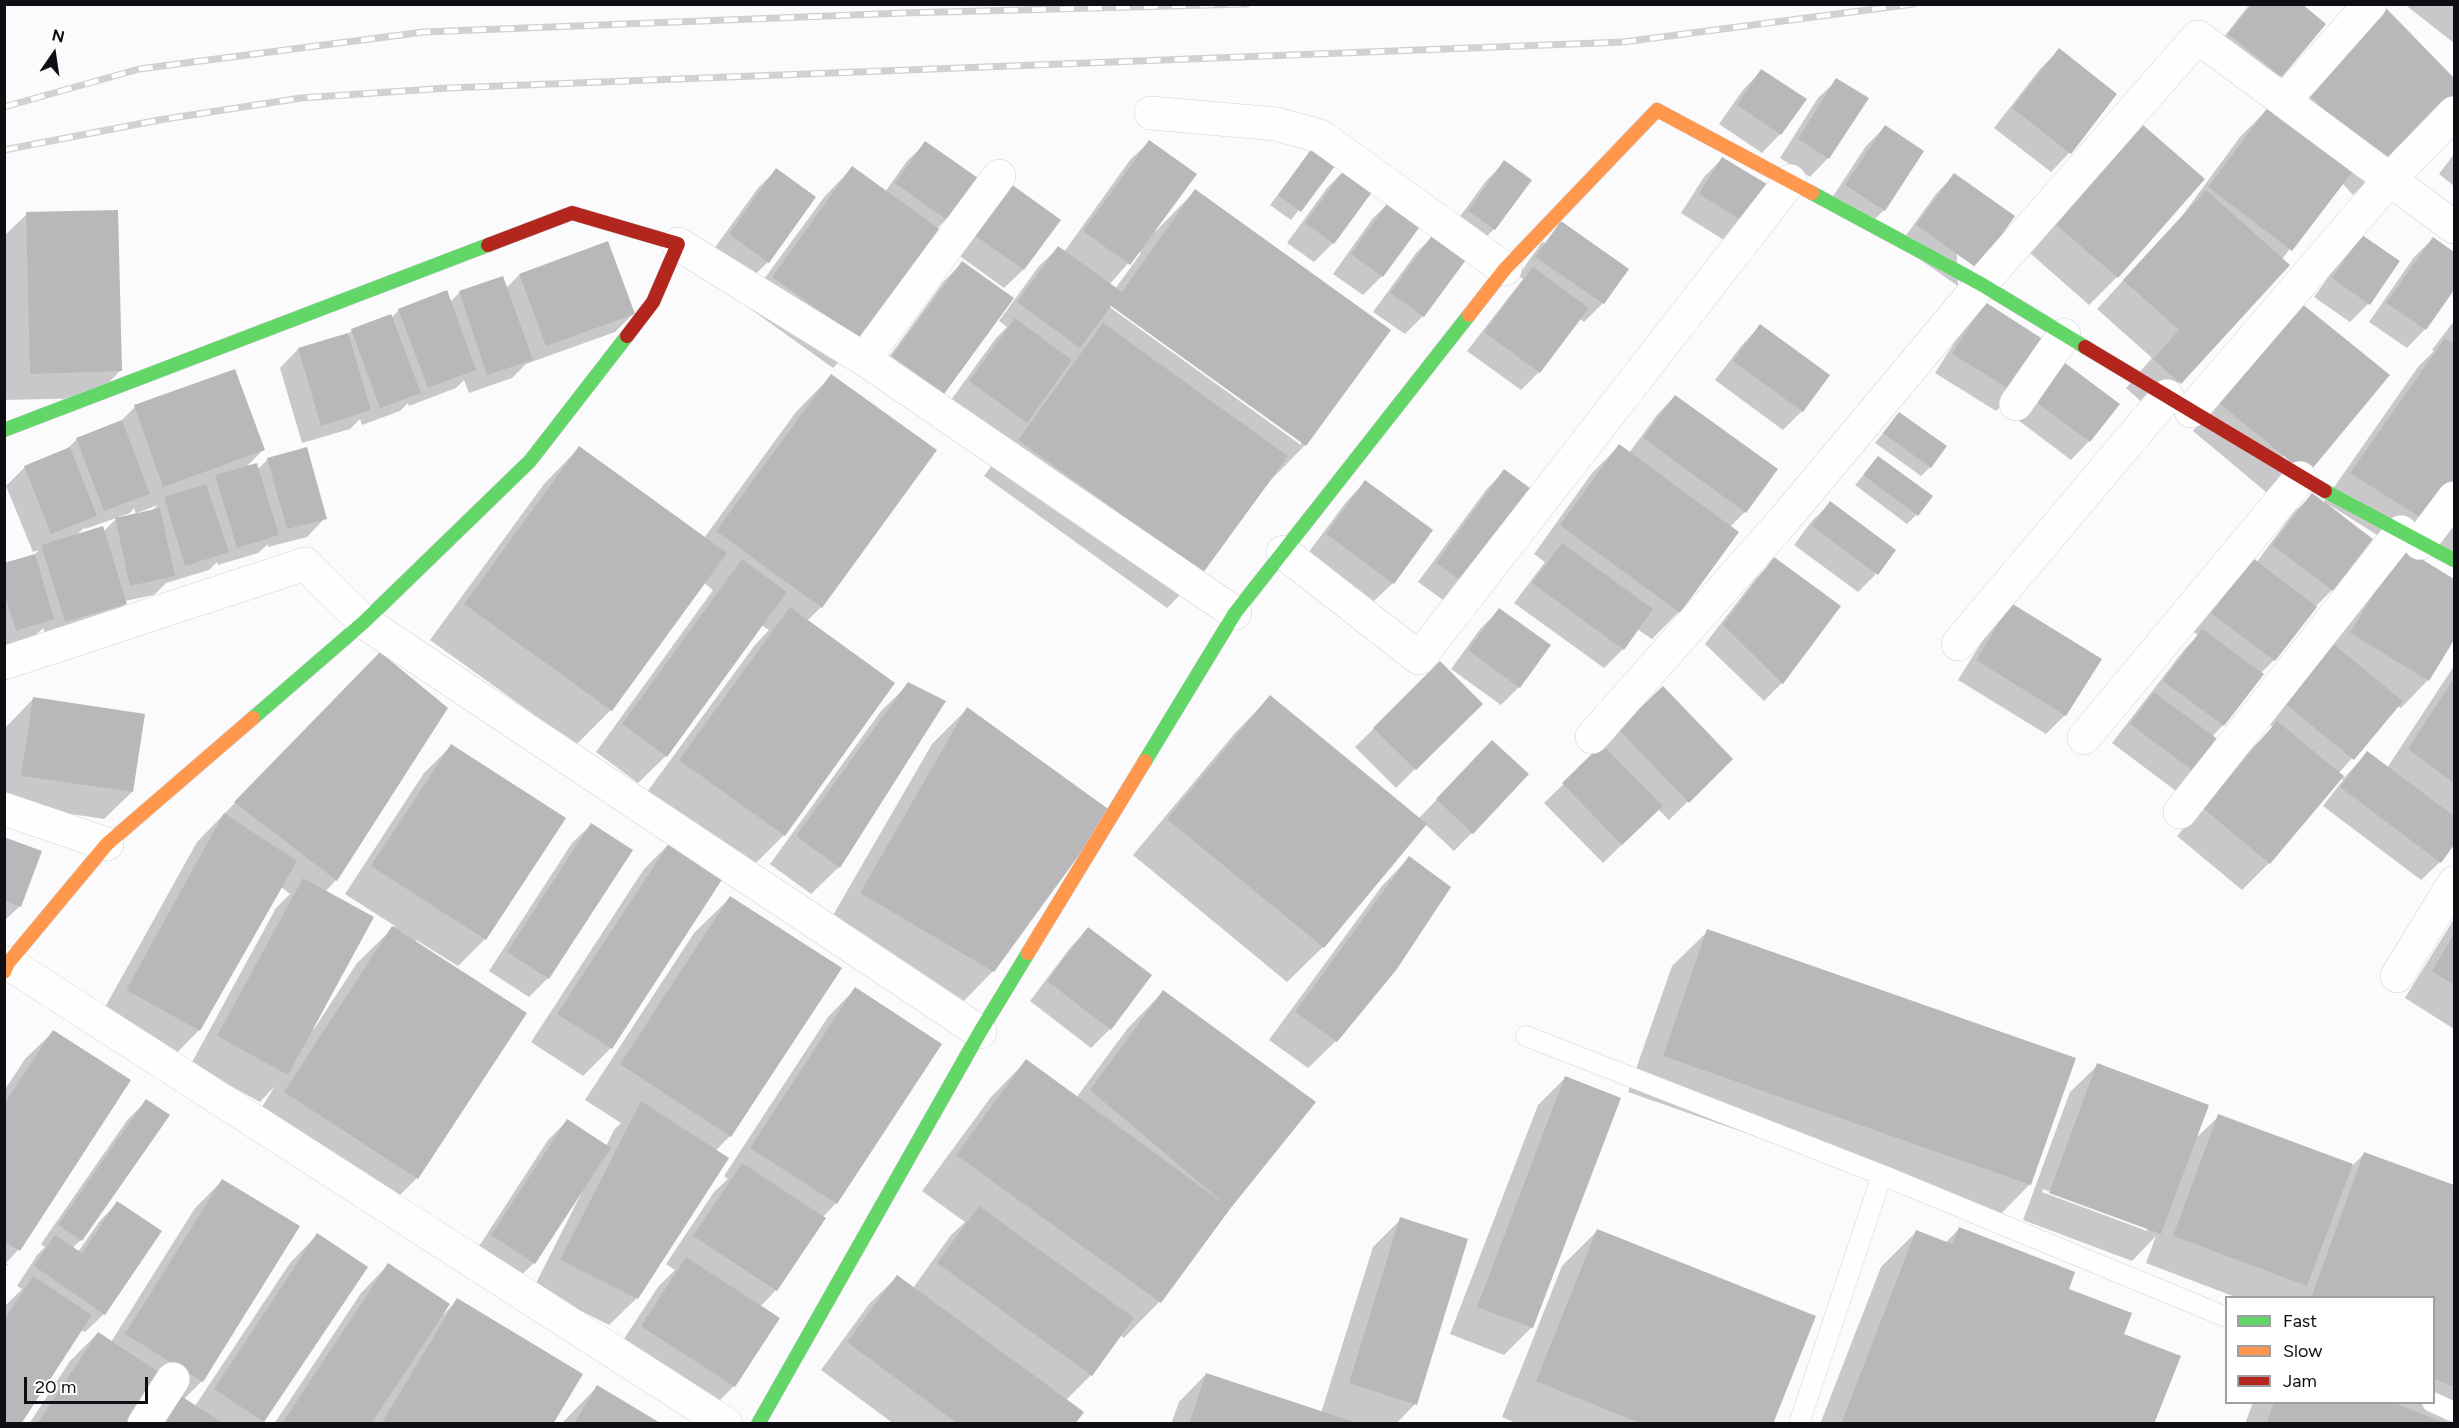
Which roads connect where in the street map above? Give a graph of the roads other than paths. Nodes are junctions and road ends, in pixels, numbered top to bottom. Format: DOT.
graph roads {
  1 [pos="2370,4"];
  2 [pos="2284,101"];
  3 [pos="1151,113"];
  4 [pos="2454,113"];
  5 [pos="999,176"];
  6 [pos="2390,179"];
  7 [pos="1790,181"];
  8 [pos="2454,227"];
  9 [pos="678,244"];
  10 [pos="1505,269"];
  11 [pos="1981,284"];
  12 [pos="2064,335"];
  13 [pos="864,359"];
  14 [pos="2179,403"];
  15 [pos="2016,404"];
  16 [pos="4,429"];
  17 [pos="2300,478"];
  18 [pos="2454,498"];
  19 [pos="2410,537"];
  20 [pos="1282,552"];
  21 [pos="2454,560"];
  22 [pos="1235,613"];
  23 [pos="364,622"];
  24 [pos="1958,644"];
  25 [pos="4,663"];
  26 [pos="1592,737"];
  27 [pos="2084,738"];
  28 [pos="4,810"];
  29 [pos="2180,812"];
  30 [pos="107,844"];
  31 [pos="2454,883"];
  32 [pos="6,967"];
  33 [pos="2397,976"];
  34 [pos="980,1032"];
  35 [pos="1526,1036"];
  36 [pos="1882,1175"];
  37 [pos="2225,1317"];
  38 [pos="173,1379"];
  39 [pos="2435,1403"];
  40 [pos="2454,1412"];
  41 [pos="144,1424"];
  42 [pos="726,1424"];
  43 [pos="758,1424"];
  44 [pos="1799,1424"];
  1 -- 2 [label="street"];
  2 -- 6 [label="street"];
  2 -- 11 [label="street"];
  3 -- 10 [label="street"];
  4 -- 6 [label="street"];
  5 -- 13 [label="street"];
  6 -- 8 [label="street"];
  6 -- 14 [label="street"];
  7 -- 10 [label="street"];
  7 -- 11 [label="street"];
  7 -- 20 [label="street"];
  9 -- 13 [label="street"];
  9 -- 16 [label="street"];
  9 -- 23 [label="street"];
  10 -- 20 [label="street"];
  11 -- 12 [label="street"];
  11 -- 26 [label="street"];
  12 -- 14 [label="street"];
  12 -- 15 [label="street"];
  13 -- 22 [label="street"];
  14 -- 17 [label="street"];
  14 -- 24 [label="street"];
  17 -- 19 [label="street"];
  17 -- 27 [label="street"];
  18 -- 19 [label="street"];
  19 -- 21 [label="street"];
  19 -- 29 [label="street"];
  20 -- 22 [label="street"];
  22 -- 34 [label="street"];
  23 -- 25 [label="street"];
  23 -- 30 [label="street"];
  23 -- 34 [label="street"];
  28 -- 30 [label="street"];
  30 -- 32 [label="street"];
  31 -- 33 [label="street"];
  32 -- 42 [label="street"];
  34 -- 43 [label="street"];
  35 -- 36 [label="lane"];
  36 -- 37 [label="lane"];
  36 -- 44 [label="lane"];
  38 -- 41 [label="street"];
  39 -- 40 [label="lane"];
}
